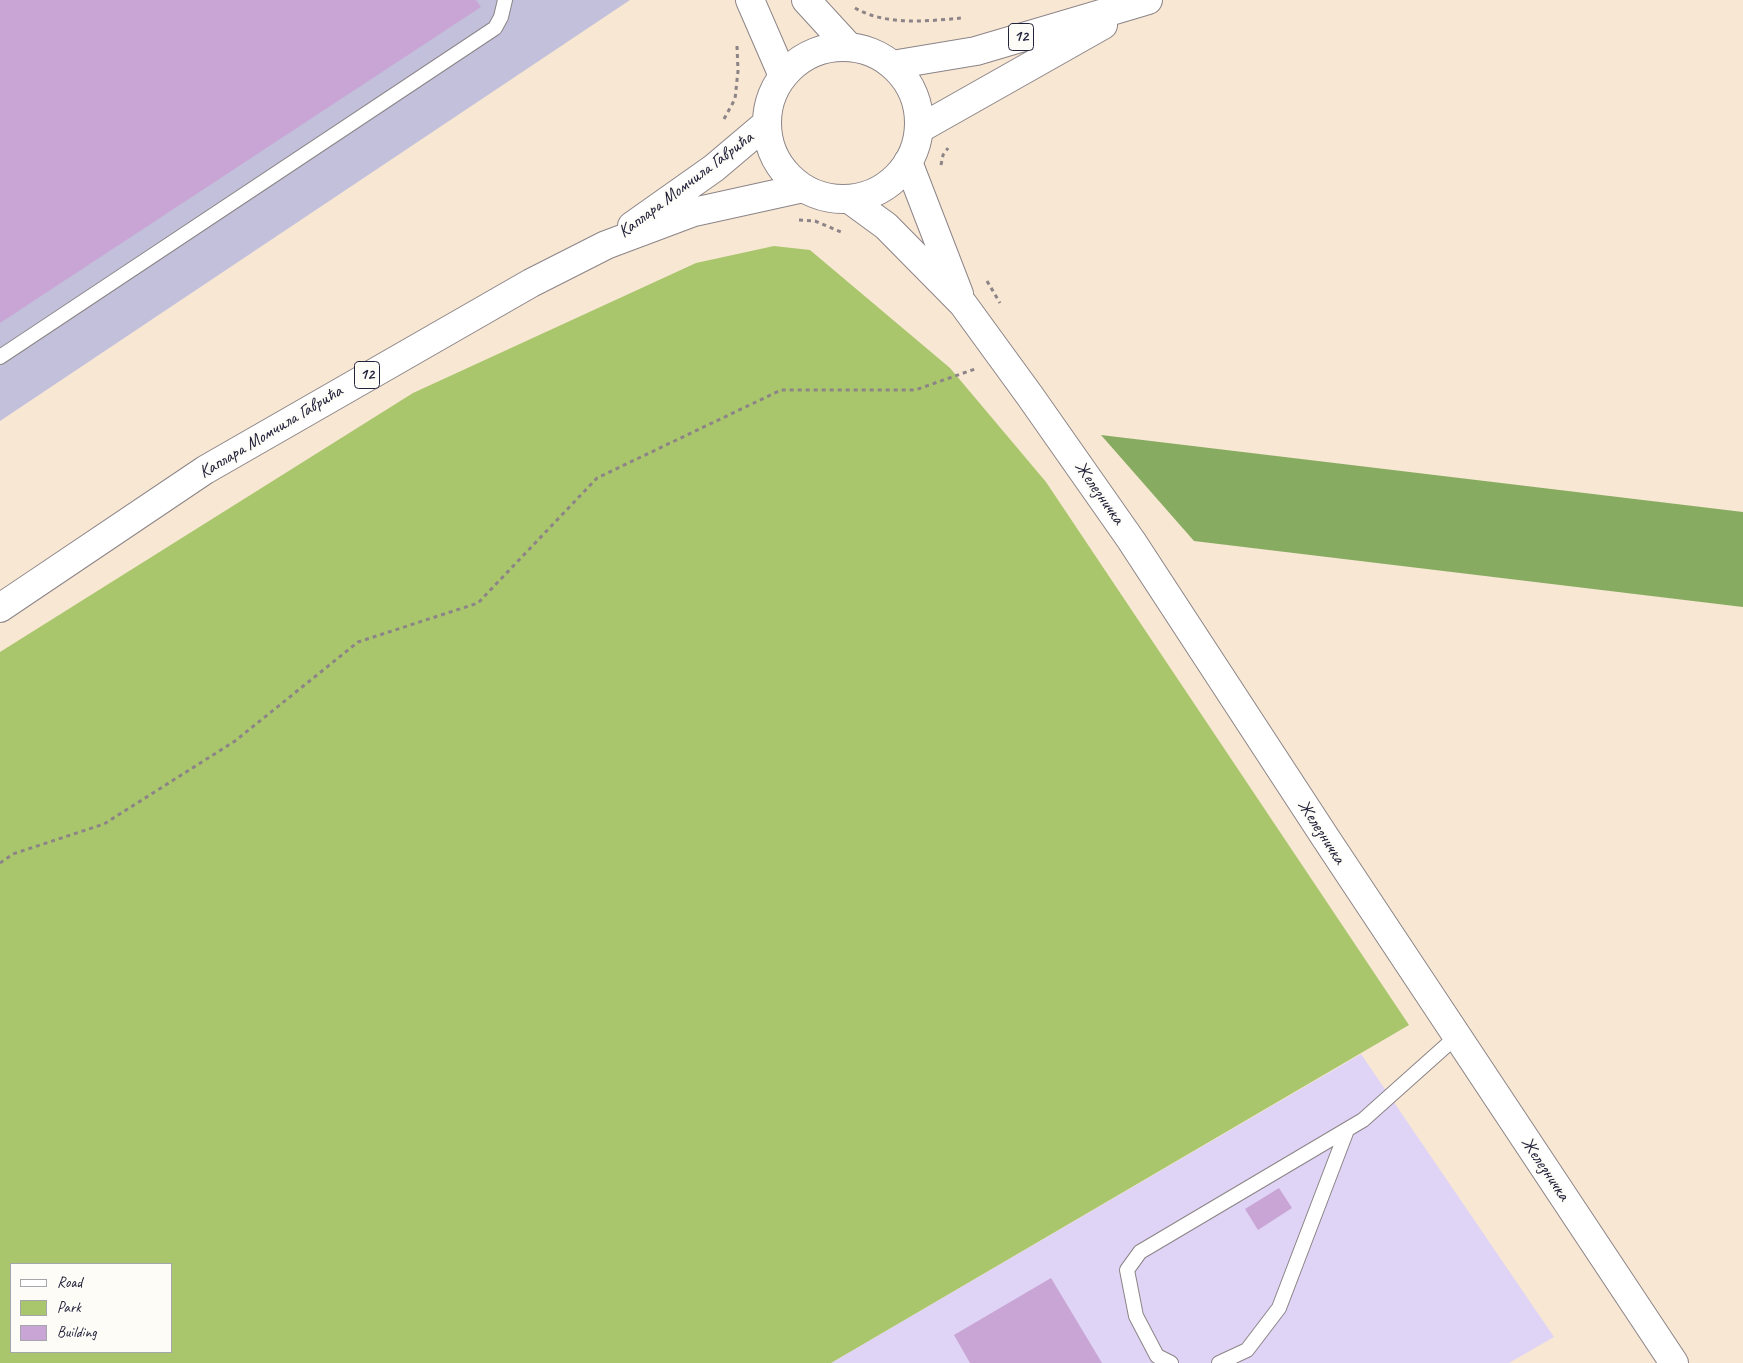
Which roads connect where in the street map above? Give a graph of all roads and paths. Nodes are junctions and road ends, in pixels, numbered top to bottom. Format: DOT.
graph roads {
  1 [pos="505,0"];
  2 [pos="750,0"];
  3 [pos="806,0"];
  4 [pos="1148,0"];
  5 [pos="849,5"];
  6 [pos="962,18"];
  7 [pos="737,44"];
  8 [pos="849,47"];
  9 [pos="892,65"];
  10 [pos="783,76"];
  11 [pos="722,123"];
  12 [pos="766,124"];
  13 [pos="919,129"];
  14 [pos="951,142"];
  15 [pos="908,162"];
  16 [pos="940,172"];
  17 [pos="803,188"];
  18 [pos="849,199"];
  19 [pos="792,220"];
  20 [pos="842,232"];
  21 [pos="606,245"];
  22 [pos="986,278"];
  23 [pos="963,304"];
  24 [pos="1001,311"];
  25 [pos="0,356"];
  26 [pos="1004,359"];
  27 [pos="0,608"];
  28 [pos="0,863"];
  29 [pos="1457,1036"];
  30 [pos="1347,1130"];
  31 [pos="1171,1363"];
  32 [pos="1219,1363"];
  33 [pos="1674,1363"];
  1 -- 25 [label="lane"];
  2 -- 10 [label="main road"];
  3 -- 8 [label="main road"];
  4 -- 9 [label="main road, 12"];
  4 -- 13 [label="main road, 12"];
  5 -- 6 [label="path"];
  7 -- 11 [label="path"];
  8 -- 9 [label="main road"];
  8 -- 10 [label="main road"];
  9 -- 13 [label="main road"];
  10 -- 12 [label="main road"];
  12 -- 17 [label="main road"];
  12 -- 21 [label="main road, Каплара Момчила Гаврића / 12"];
  13 -- 15 [label="main road"];
  14 -- 16 [label="path"];
  15 -- 18 [label="main road"];
  15 -- 23 [label="main road, Железничка"];
  17 -- 18 [label="main road"];
  17 -- 21 [label="main road, Каплара Момчила Гаврића / 12"];
  18 -- 23 [label="main road, Железничка"];
  19 -- 20 [label="path"];
  21 -- 27 [label="main road, Каплара Момчила Гаврића / 12"];
  22 -- 24 [label="path"];
  23 -- 26 [label="main road, Железничка"];
  26 -- 28 [label="path"];
  26 -- 29 [label="main road, Железничка"];
  29 -- 30 [label="lane"];
  29 -- 33 [label="main road, Железничка"];
  30 -- 31 [label="lane"];
  30 -- 32 [label="lane"];
}
